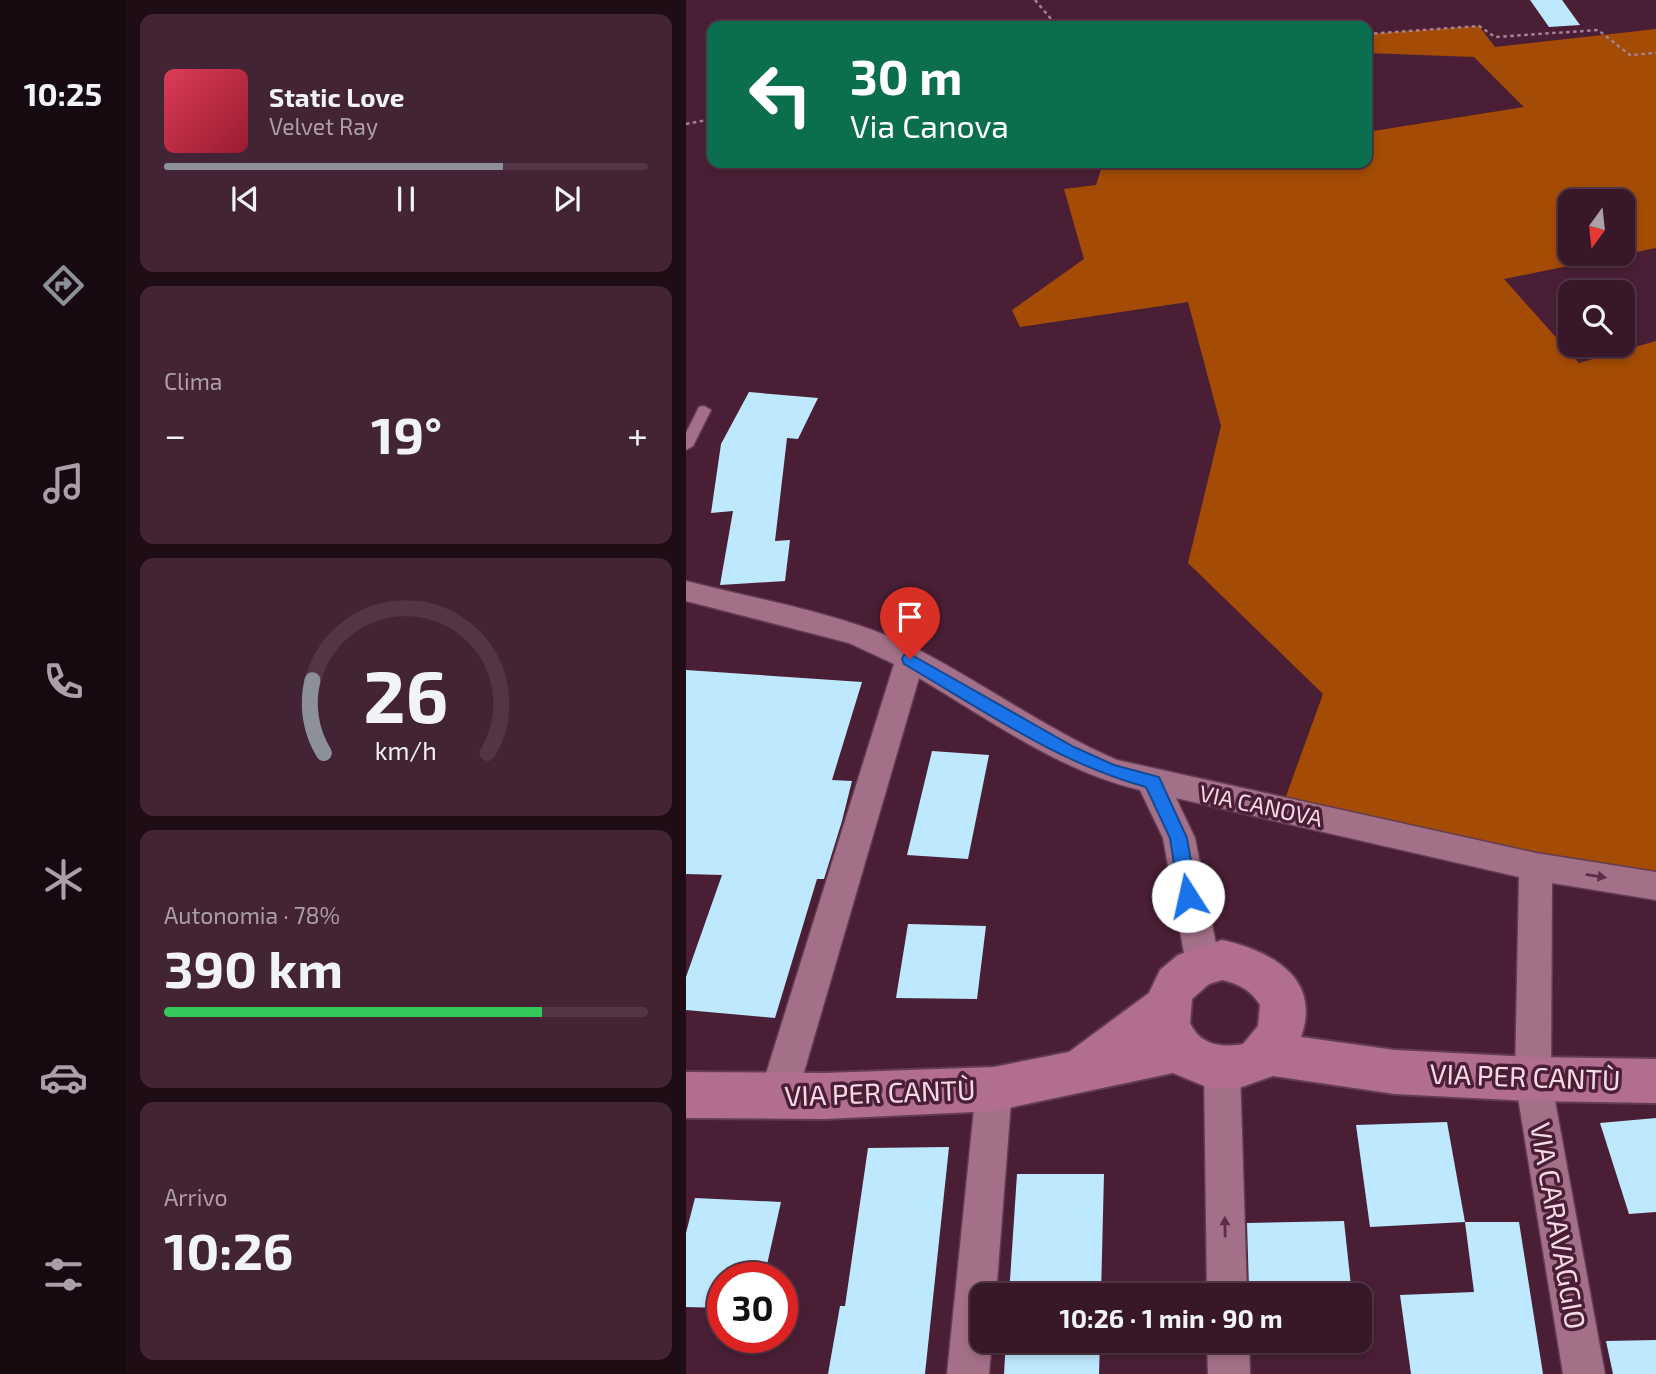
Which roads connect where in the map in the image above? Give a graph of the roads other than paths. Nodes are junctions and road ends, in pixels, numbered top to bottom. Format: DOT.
graph roads {
  1 [pos="704,410"];
  2 [pos="686,446"];
  3 [pos="686,591"];
  4 [pos="910,659"];
  5 [pos="1153,782"];
  6 [pos="1536,867"];
  7 [pos="1656,886"];
  8 [pos="1203,964"];
  9 [pos="1172,1028"];
  10 [pos="1276,1037"];
  11 [pos="1222,1069"];
  12 [pos="1533,1079"];
  13 [pos="1656,1081"];
  14 [pos="993,1089"];
  15 [pos="686,1095"];
  16 [pos="778,1096"];
  17 [pos="1227,1283"];
  18 [pos="1228,1353"];
  19 [pos="968,1374"];
  20 [pos="1229,1374"];
  21 [pos="1584,1374"];
  1 -- 2 [label="lane"];
  3 -- 4 [label="street, VIA CANOVA"];
  4 -- 5 [label="street, VIA CANOVA"];
  4 -- 16 [label="street"];
  5 -- 6 [label="street, VIA CANOVA"];
  5 -- 8 [label="street"];
  6 -- 7 [label="street, VIA CANOVA, one-way"];
  6 -- 12 [label="street, VIA CARAVAGGIO"];
  8 -- 9 [label="main road"];
  8 -- 10 [label="main road"];
  9 -- 11 [label="main road"];
  9 -- 14 [label="main road, VIA PER CANTÙ"];
  10 -- 11 [label="main road"];
  10 -- 12 [label="main road, VIA PER CANTÙ"];
  17 -- 11 [label="street, one-way"];
  12 -- 13 [label="main road, VIA PER CANTÙ"];
  12 -- 21 [label="street, VIA CARAVAGGIO"];
  14 -- 16 [label="main road, VIA PER CANTÙ"];
  14 -- 19 [label="street"];
  15 -- 16 [label="main road, VIA PER CANTÙ"];
  18 -- 20 [label="street"];
}
